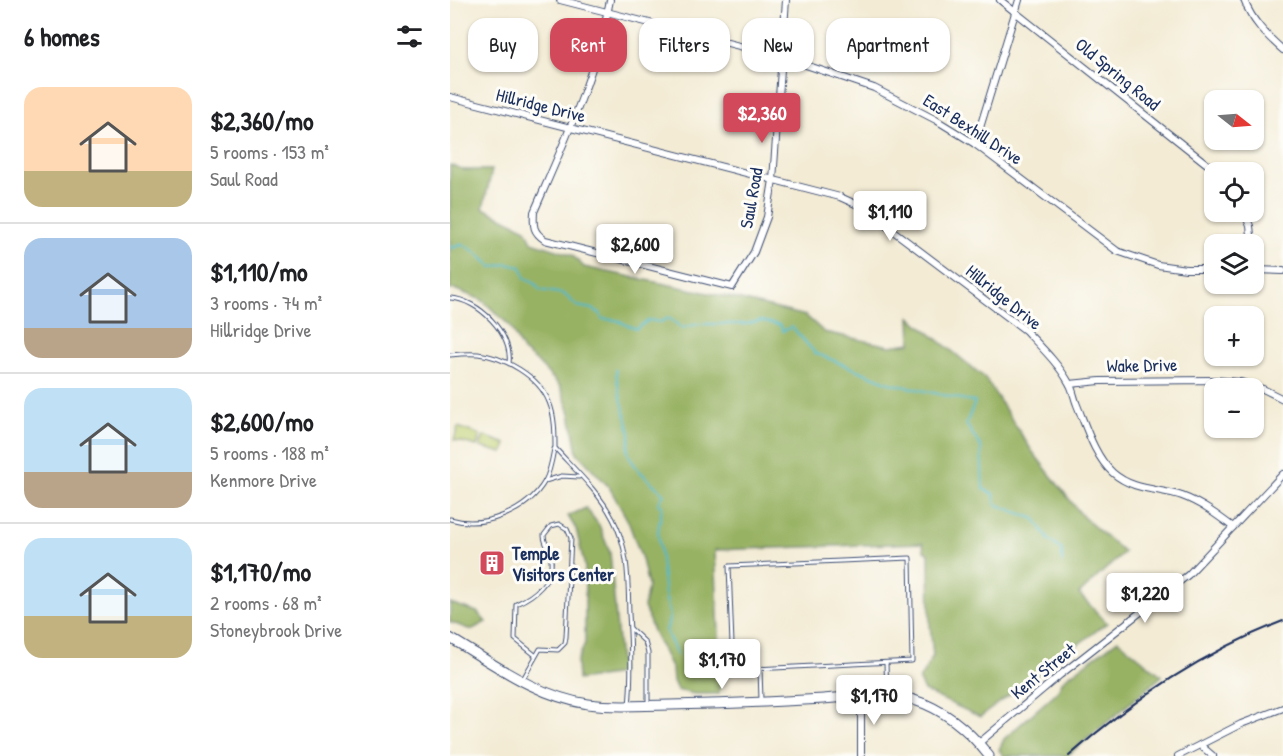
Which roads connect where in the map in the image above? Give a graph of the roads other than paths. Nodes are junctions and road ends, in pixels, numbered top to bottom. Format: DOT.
graph roads {
  1 [pos="560,0"];
  2 [pos="610,0"];
  3 [pos="786,0"];
  4 [pos="1000,0"];
  5 [pos="1019,0"];
  6 [pos="1244,0"];
  7 [pos="1016,11"];
  8 [pos="608,14"];
  9 [pos="785,18"];
  10 [pos="742,46"];
  11 [pos="1283,50"];
  12 [pos="814,68"];
  13 [pos="781,72"];
  14 [pos="450,97"];
  15 [pos="570,128"];
  16 [pos="975,144"];
  17 [pos="1205,162"];
  18 [pos="772,180"];
  19 [pos="1204,269"];
  20 [pos="1264,269"];
  21 [pos="1283,271"];
  22 [pos="450,298"];
  23 [pos="450,355"];
  24 [pos="508,363"];
  25 [pos="1070,384"];
  26 [pos="1283,399"];
  27 [pos="555,448"];
  28 [pos="1283,474"];
  29 [pos="581,478"];
  30 [pos="545,481"];
  31 [pos="450,519"];
  32 [pos="1233,527"];
  33 [pos="630,628"];
  34 [pos="450,638"];
  35 [pos="535,655"];
  36 [pos="886,663"];
  37 [pos="760,669"];
  38 [pos="522,681"];
  39 [pos="861,697"];
  40 [pos="887,697"];
  41 [pos="761,702"];
  42 [pos="648,705"];
  43 [pos="629,706"];
  44 [pos="1283,708"];
  45 [pos="978,743"];
  46 [pos="1200,745"];
  47 [pos="861,756"];
  48 [pos="989,756"];
  49 [pos="1178,756"];
  50 [pos="1213,756"];
  1 -- 8 [label="street, East Bexhill Drive"];
  2 -- 8 [label="street"];
  3 -- 9 [label="street, Saul Road"];
  4 -- 7 [label="street, Old Spring Road"];
  5 -- 7 [label="street"];
  6 -- 11 [label="street"];
  7 -- 16 [label="street"];
  7 -- 17 [label="street, Old Spring Road"];
  8 -- 10 [label="street, East Bexhill Drive"];
  8 -- 15 [label="street"];
  12 -- 16 [label="street, East Bexhill Drive"];
  13 -- 18 [label="street, Saul Road"];
  14 -- 15 [label="street, Hillridge Drive"];
  15 -- 18 [label="street, Hillridge Drive"];
  15 -- 18 [label="street, Saul Road"];
  16 -- 19 [label="street, East Bexhill Drive"];
  18 -- 25 [label="street, Hillridge Drive"];
  20 -- 21 [label="street"];
  22 -- 24 [label="lane"];
  23 -- 24 [label="lane"];
  24 -- 27 [label="lane"];
  25 -- 26 [label="street, Wake Drive"];
  25 -- 32 [label="street, Hillridge Drive"];
  27 -- 29 [label="lane"];
  27 -- 30 [label="lane"];
  28 -- 32 [label="street, Kent Street"];
  29 -- 30 [label="lane"];
  29 -- 33 [label="lane"];
  30 -- 31 [label="lane"];
  32 -- 45 [label="street, Kent Street"];
  33 -- 42 [label="lane"];
  33 -- 43 [label="lane"];
  34 -- 38 [label="street"];
  35 -- 35 [label="lane"];
  35 -- 38 [label="lane"];
  36 -- 37 [label="lane"];
  36 -- 37 [label="lane"];
  36 -- 40 [label="lane"];
  37 -- 41 [label="lane"];
  38 -- 43 [label="street"];
  39 -- 40 [label="street"];
  39 -- 41 [label="street"];
  39 -- 47 [label="street"];
  40 -- 45 [label="street"];
  41 -- 42 [label="street"];
  42 -- 43 [label="street"];
  44 -- 46 [label="street"];
  45 -- 48 [label="street"];
  46 -- 49 [label="street"];
  46 -- 50 [label="street"];
}
